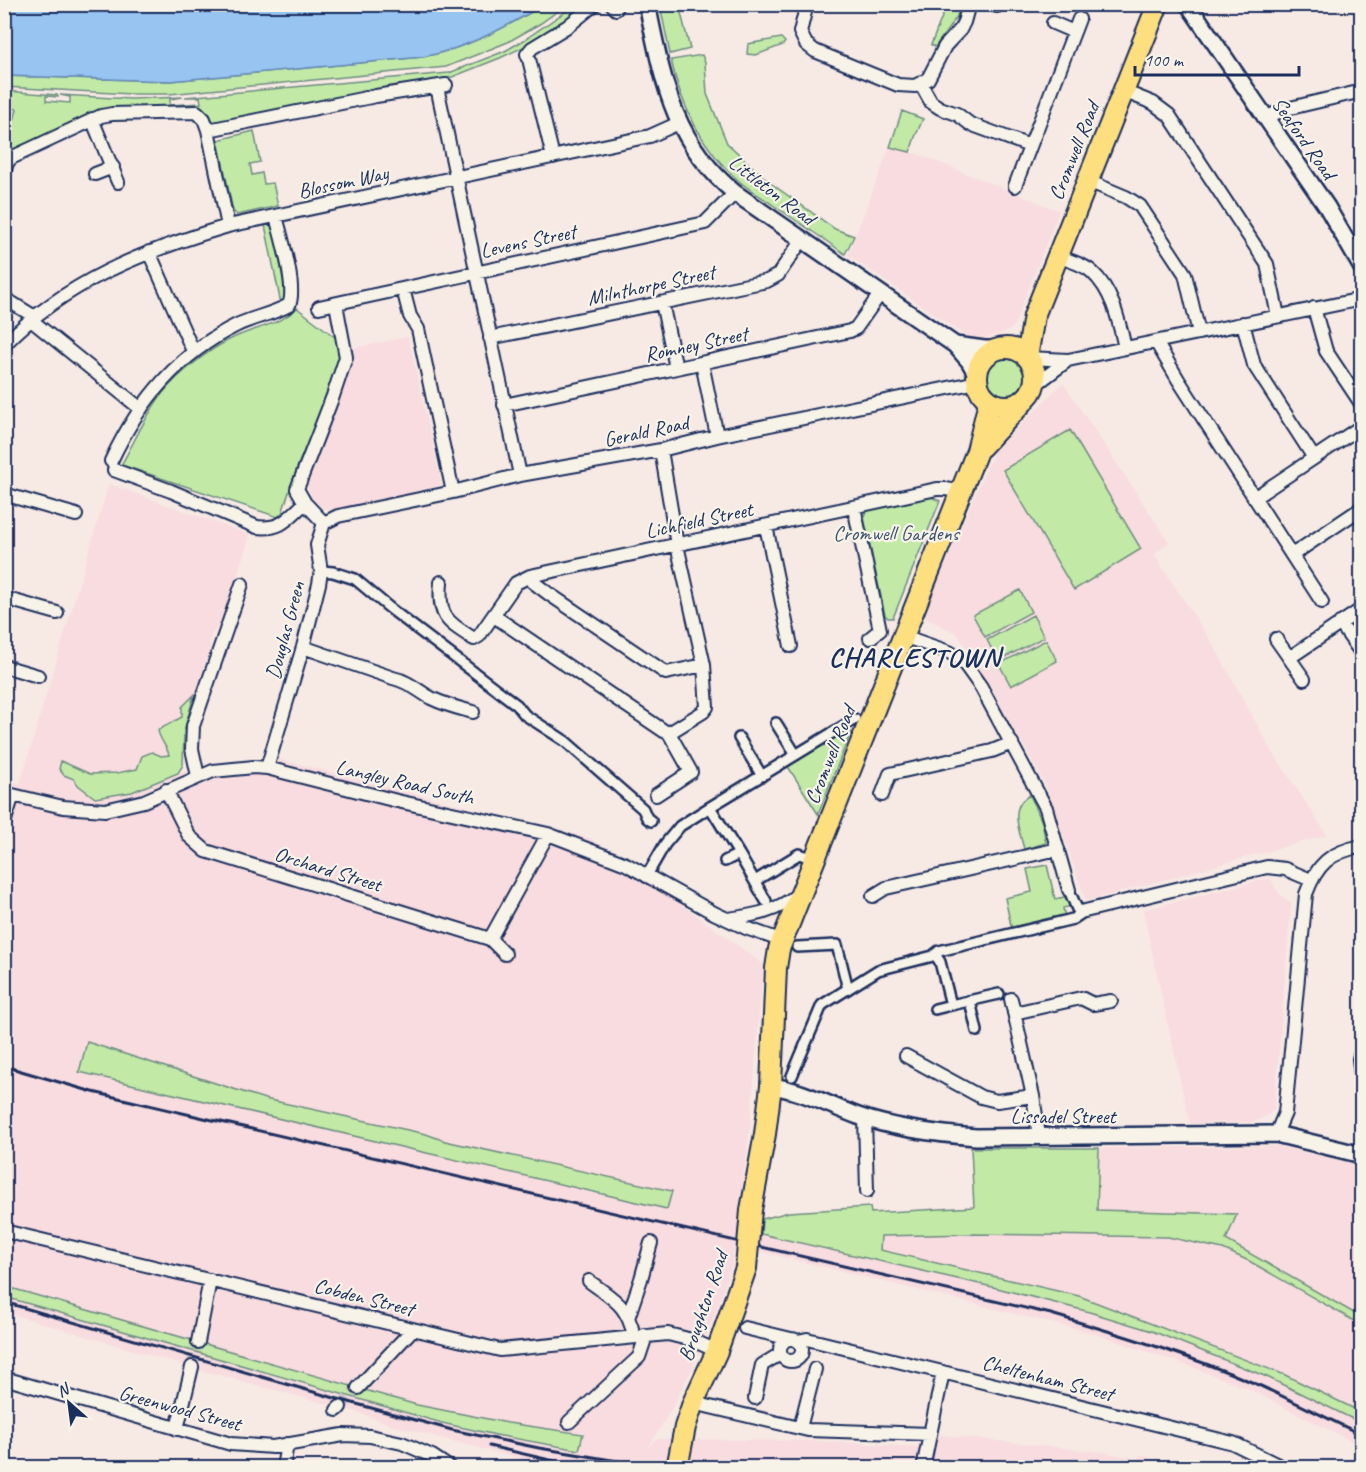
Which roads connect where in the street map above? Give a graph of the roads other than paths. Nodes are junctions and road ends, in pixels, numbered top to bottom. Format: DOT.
graph roads {
  1 [pos="595,4"];
  2 [pos="647,4"];
  3 [pos="807,4"];
  4 [pos="969,4"];
  5 [pos="1158,4"];
  6 [pos="1188,4"];
  7 [pos="1079,19"];
  8 [pos="1053,23"];
  9 [pos="1074,32"];
  10 [pos="921,84"];
  11 [pos="1123,91"];
  12 [pos="1362,91"];
  13 [pos="1264,118"];
  14 [pos="92,119"];
  15 [pos="680,123"];
  16 [pos="208,130"];
  17 [pos="1030,146"];
  18 [pos="553,157"];
  19 [pos="113,167"];
  20 [pos="4,173"];
  21 [pos="95,174"];
  22 [pos="455,178"];
  23 [pos="1088,181"];
  24 [pos="118,182"];
  25 [pos="1015,186"];
  26 [pos="735,193"];
  27 [pos="276,216"];
  28 [pos="228,226"];
  29 [pos="802,240"];
  30 [pos="149,252"];
  31 [pos="1058,256"];
  32 [pos="1362,268"];
  33 [pos="476,273"];
  34 [pos="403,289"];
  35 [pos="880,294"];
  36 [pos="4,298"];
  37 [pos="1362,298"];
  38 [pos="662,303"];
  39 [pos="336,304"];
  40 [pos="319,307"];
  41 [pos="1314,308"];
  42 [pos="1034,316"];
  43 [pos="1278,316"];
  44 [pos="33,319"];
  45 [pos="1243,323"];
  46 [pos="1199,333"];
  47 [pos="490,338"];
  48 [pos="1156,342"];
  49 [pos="4,345"];
  50 [pos="956,345"];
  51 [pos="1000,348"];
  52 [pos="1125,348"];
  53 [pos="193,351"];
  54 [pos="1028,357"];
  55 [pos="1068,360"];
  56 [pos="702,363"];
  57 [pos="676,368"];
  58 [pos="977,378"];
  59 [pos="1035,385"];
  60 [pos="989,402"];
  61 [pos="1023,402"];
  62 [pos="504,405"];
  63 [pos="1362,405"];
  64 [pos="141,409"];
  65 [pos="1362,426"];
  66 [pos="717,436"];
  67 [pos="661,450"];
  68 [pos="977,451"];
  69 [pos="1314,458"];
  70 [pos="520,475"];
  71 [pos="453,492"];
  72 [pos="961,492"];
  73 [pos="4,494"];
  74 [pos="1254,498"];
  75 [pos="305,503"];
  76 [pos="854,507"];
  77 [pos="1362,508"];
  78 [pos="76,515"];
  79 [pos="324,523"];
  80 [pos="766,526"];
  81 [pos="677,545"];
  82 [pos="1292,555"];
  83 [pos="321,571"];
  84 [pos="530,576"];
  85 [pos="441,582"];
  86 [pos="242,584"];
  87 [pos="4,597"];
  88 [pos="1322,602"];
  89 [pos="1362,609"];
  90 [pos="57,613"];
  91 [pos="494,616"];
  92 [pos="1340,623"];
  93 [pos="903,636"];
  94 [pos="870,638"];
  95 [pos="1276,639"];
  96 [pos="792,646"];
  97 [pos="303,647"];
  98 [pos="1362,654"];
  99 [pos="1289,658"];
  100 [pos="704,665"];
  101 [pos="4,666"];
  102 [pos="38,676"];
  103 [pos="1304,679"];
  104 [pos="473,712"];
  105 [pos="855,719"];
  106 [pos="776,723"];
  107 [pos="669,733"];
  108 [pos="739,738"];
  109 [pos="1012,743"];
  110 [pos="796,755"];
  111 [pos="267,768"];
  112 [pos="198,776"];
  113 [pos="762,776"];
  114 [pos="166,790"];
  115 [pos="9,794"];
  116 [pos="656,795"];
  117 [pos="882,795"];
  118 [pos="710,807"];
  119 [pos="651,821"];
  120 [pos="4,824"];
  121 [pos="548,834"];
  122 [pos="1362,846"];
  123 [pos="1058,849"];
  124 [pos="739,854"];
  125 [pos="815,858"];
  126 [pos="725,861"];
  127 [pos="646,877"];
  128 [pos="1311,880"];
  129 [pos="755,881"];
  130 [pos="802,890"];
  131 [pos="1069,890"];
  132 [pos="873,896"];
  133 [pos="766,901"];
  134 [pos="1085,911"];
  135 [pos="727,919"];
  136 [pos="490,939"];
  137 [pos="790,944"];
  138 [pos="505,954"];
  139 [pos="935,954"];
  140 [pos="848,989"];
  141 [pos="1005,996"];
  142 [pos="970,1001"];
  143 [pos="1111,1001"];
  144 [pos="951,1005"];
  145 [pos="935,1009"];
  146 [pos="1014,1013"];
  147 [pos="977,1031"];
  148 [pos="1362,1048"];
  149 [pos="906,1056"];
  150 [pos="792,1076"];
  151 [pos="1362,1083"];
  152 [pos="771,1086"];
  153 [pos="1033,1096"];
  154 [pos="865,1118"];
  155 [pos="1276,1134"];
  156 [pos="1039,1136"];
  157 [pos="1362,1155"];
  158 [pos="867,1191"];
  159 [pos="4,1231"];
  160 [pos="651,1243"];
  161 [pos="210,1280"];
  162 [pos="589,1281"];
  163 [pos="629,1315"];
  164 [pos="745,1328"];
  165 [pos="413,1329"];
  166 [pos="639,1335"];
  167 [pos="795,1340"];
  168 [pos="198,1342"];
  169 [pos="717,1351"];
  170 [pos="780,1354"];
  171 [pos="192,1367"];
  172 [pos="815,1369"];
  173 [pos="943,1372"];
  174 [pos="4,1378"];
  175 [pos="358,1388"];
  176 [pos="755,1398"];
  177 [pos="693,1403"];
  178 [pos="569,1422"];
  179 [pos="800,1428"];
  180 [pos="177,1429"];
  181 [pos="929,1437"];
  182 [pos="287,1444"];
  183 [pos="283,1467"];
  184 [pos="450,1467"];
  185 [pos="677,1467"];
  186 [pos="923,1467"];
  187 [pos="1284,1467"];
  1 -- 18 [label="street"];
  2 -- 15 [label="street, Littleton Road"];
  3 -- 10 [label="street"];
  4 -- 10 [label="street"];
  5 -- 11 [label="highway, Cromwell Road"];
  6 -- 13 [label="street, Seaford Road"];
  7 -- 9 [label="street"];
  8 -- 9 [label="street"];
  9 -- 17 [label="street"];
  10 -- 17 [label="street"];
  11 -- 23 [label="highway, Cromwell Road"];
  11 -- 43 [label="street"];
  12 -- 13 [label="street"];
  13 -- 32 [label="street, Seaford Road"];
  14 -- 16 [label="street"];
  14 -- 19 [label="street"];
  14 -- 20 [label="street"];
  15 -- 18 [label="street, Blossom Way"];
  15 -- 26 [label="street, Littleton Road"];
  16 -- 22 [label="street"];
  16 -- 28 [label="street"];
  17 -- 25 [label="street"];
  18 -- 22 [label="street, Blossom Way"];
  19 -- 21 [label="street"];
  19 -- 24 [label="street"];
  22 -- 27 [label="street, Blossom Way"];
  22 -- 33 [label="street"];
  23 -- 31 [label="highway, Cromwell Road"];
  23 -- 46 [label="street"];
  26 -- 29 [label="street, Littleton Road"];
  26 -- 33 [label="street, Levens Street"];
  27 -- 28 [label="street, Blossom Way"];
  27 -- 53 [label="street"];
  28 -- 30 [label="street, Blossom Way"];
  29 -- 35 [label="street, Littleton Road"];
  29 -- 38 [label="street, Milnthorpe Street"];
  30 -- 44 [label="street, Blossom Way"];
  30 -- 53 [label="street"];
  31 -- 42 [label="highway, Cromwell Road"];
  31 -- 52 [label="street"];
  33 -- 34 [label="street, Levens Street"];
  33 -- 47 [label="street"];
  34 -- 39 [label="street, Levens Street"];
  34 -- 71 [label="street"];
  35 -- 50 [label="street, Littleton Road"];
  35 -- 56 [label="street, Romney Street"];
  36 -- 44 [label="street"];
  37 -- 41 [label="street"];
  38 -- 47 [label="street, Milnthorpe Street"];
  38 -- 57 [label="street"];
  39 -- 40 [label="street, Levens Street"];
  39 -- 75 [label="street"];
  41 -- 43 [label="street"];
  41 -- 63 [label="street"];
  42 -- 51 [label="highway, Cromwell Road"];
  42 -- 54 [label="highway, Cromwell Road"];
  43 -- 45 [label="street"];
  44 -- 49 [label="street, Blossom Way"];
  44 -- 64 [label="street"];
  45 -- 46 [label="street"];
  45 -- 69 [label="street"];
  46 -- 48 [label="street"];
  47 -- 62 [label="street"];
  48 -- 52 [label="street"];
  48 -- 74 [label="street"];
  50 -- 51 [label="street, Littleton Road"];
  50 -- 58 [label="street, Littleton Road"];
  51 -- 54 [label="highway"];
  51 -- 58 [label="highway"];
  52 -- 55 [label="street"];
  53 -- 64 [label="street"];
  54 -- 55 [label="street"];
  54 -- 59 [label="highway"];
  55 -- 59 [label="street"];
  56 -- 57 [label="street, Romney Street"];
  56 -- 66 [label="street"];
  57 -- 62 [label="street, Romney Street"];
  58 -- 60 [label="highway"];
  58 -- 66 [label="street, Gerald Road"];
  59 -- 61 [label="highway"];
  60 -- 61 [label="highway"];
  60 -- 68 [label="highway, Cromwell Road"];
  61 -- 68 [label="highway, Cromwell Road"];
  62 -- 70 [label="street"];
  64 -- 75 [label="street"];
  65 -- 69 [label="street"];
  66 -- 67 [label="street, Gerald Road"];
  67 -- 70 [label="street, Gerald Road"];
  67 -- 81 [label="street"];
  68 -- 72 [label="highway, Cromwell Road"];
  69 -- 74 [label="street"];
  70 -- 71 [label="street, Gerald Road"];
  71 -- 79 [label="street, Gerald Road"];
  72 -- 76 [label="street, Lichfield Street"];
  72 -- 93 [label="highway, Cromwell Road"];
  73 -- 78 [label="street"];
  74 -- 82 [label="street"];
  75 -- 79 [label="street"];
  76 -- 80 [label="street, Lichfield Street"];
  76 -- 94 [label="street"];
  77 -- 82 [label="street"];
  79 -- 83 [label="street, Douglas Green"];
  80 -- 81 [label="street, Lichfield Street"];
  80 -- 96 [label="street"];
  81 -- 84 [label="street, Lichfield Street"];
  81 -- 100 [label="street"];
  82 -- 88 [label="street"];
  83 -- 97 [label="street, Douglas Green"];
  83 -- 119 [label="street"];
  84 -- 91 [label="street, Lichfield Street"];
  84 -- 100 [label="street"];
  85 -- 91 [label="street, Lichfield Street"];
  86 -- 112 [label="street"];
  87 -- 90 [label="street"];
  89 -- 92 [label="street"];
  91 -- 107 [label="street"];
  92 -- 98 [label="street"];
  92 -- 99 [label="street"];
  93 -- 109 [label="street"];
  93 -- 125 [label="highway, Cromwell Road"];
  95 -- 99 [label="street"];
  97 -- 104 [label="street"];
  97 -- 111 [label="street, Douglas Green"];
  99 -- 103 [label="street"];
  100 -- 107 [label="street"];
  101 -- 102 [label="street"];
  105 -- 110 [label="street"];
  106 -- 110 [label="street"];
  107 -- 116 [label="street"];
  108 -- 113 [label="street"];
  109 -- 117 [label="street"];
  109 -- 123 [label="street"];
  110 -- 113 [label="street"];
  111 -- 112 [label="street, Langley Road South"];
  111 -- 121 [label="street, Langley Road South"];
  112 -- 114 [label="street, Langley Road South"];
  113 -- 118 [label="street"];
  114 -- 115 [label="street, Langley Road South"];
  114 -- 136 [label="street, Orchard Street"];
  115 -- 120 [label="street"];
  118 -- 124 [label="street"];
  118 -- 127 [label="street"];
  121 -- 127 [label="street, Langley Road South"];
  121 -- 136 [label="street"];
  122 -- 128 [label="street"];
  123 -- 131 [label="street"];
  123 -- 132 [label="street"];
  124 -- 126 [label="street"];
  124 -- 129 [label="street"];
  125 -- 129 [label="street"];
  125 -- 130 [label="highway, Cromwell Road"];
  127 -- 135 [label="street, Langley Road South"];
  128 -- 134 [label="street"];
  128 -- 155 [label="street"];
  129 -- 133 [label="street"];
  130 -- 135 [label="street"];
  130 -- 137 [label="highway, Cromwell Road"];
  131 -- 134 [label="street"];
  134 -- 139 [label="street"];
  135 -- 137 [label="street, Langley Road South"];
  136 -- 138 [label="street, Orchard Street"];
  137 -- 140 [label="street"];
  137 -- 152 [label="highway, Cromwell Road"];
  139 -- 140 [label="street"];
  139 -- 144 [label="street"];
  140 -- 150 [label="street"];
  141 -- 142 [label="street"];
  141 -- 146 [label="street"];
  142 -- 144 [label="street"];
  142 -- 147 [label="street"];
  143 -- 146 [label="street"];
  144 -- 145 [label="street"];
  146 -- 153 [label="street"];
  148 -- 151 [label="street"];
  149 -- 153 [label="street"];
  152 -- 154 [label="street, Lissadel Street"];
  152 -- 169 [label="highway, Broughton Road, bridge"];
  153 -- 156 [label="street"];
  154 -- 156 [label="street, Lissadel Street"];
  154 -- 158 [label="street"];
  155 -- 156 [label="street, Lissadel Street"];
  155 -- 157 [label="street, Lissadel Street"];
  159 -- 161 [label="street, Cobden Street"];
  160 -- 163 [label="street"];
  161 -- 165 [label="street, Cobden Street"];
  161 -- 168 [label="street"];
  162 -- 163 [label="street"];
  163 -- 166 [label="street"];
  164 -- 167 [label="street, Cheltenham Street"];
  165 -- 166 [label="street, Cobden Street"];
  165 -- 175 [label="street"];
  166 -- 169 [label="street, Cobden Street"];
  166 -- 178 [label="street"];
  167 -- 170 [label="street"];
  167 -- 170 [label="street"];
  167 -- 173 [label="street, Cheltenham Street"];
  169 -- 177 [label="highway, Broughton Road"];
  170 -- 176 [label="street"];
  171 -- 180 [label="street"];
  172 -- 179 [label="street"];
  173 -- 181 [label="street"];
  173 -- 187 [label="street, Cheltenham Street"];
  174 -- 180 [label="street, Greenwood Street"];
  177 -- 179 [label="street"];
  177 -- 185 [label="highway, Broughton Road"];
  179 -- 181 [label="street"];
  180 -- 182 [label="street, Greenwood Street"];
  181 -- 186 [label="street"];
  182 -- 183 [label="street"];
  182 -- 184 [label="street, Greenwood Street"];
}
